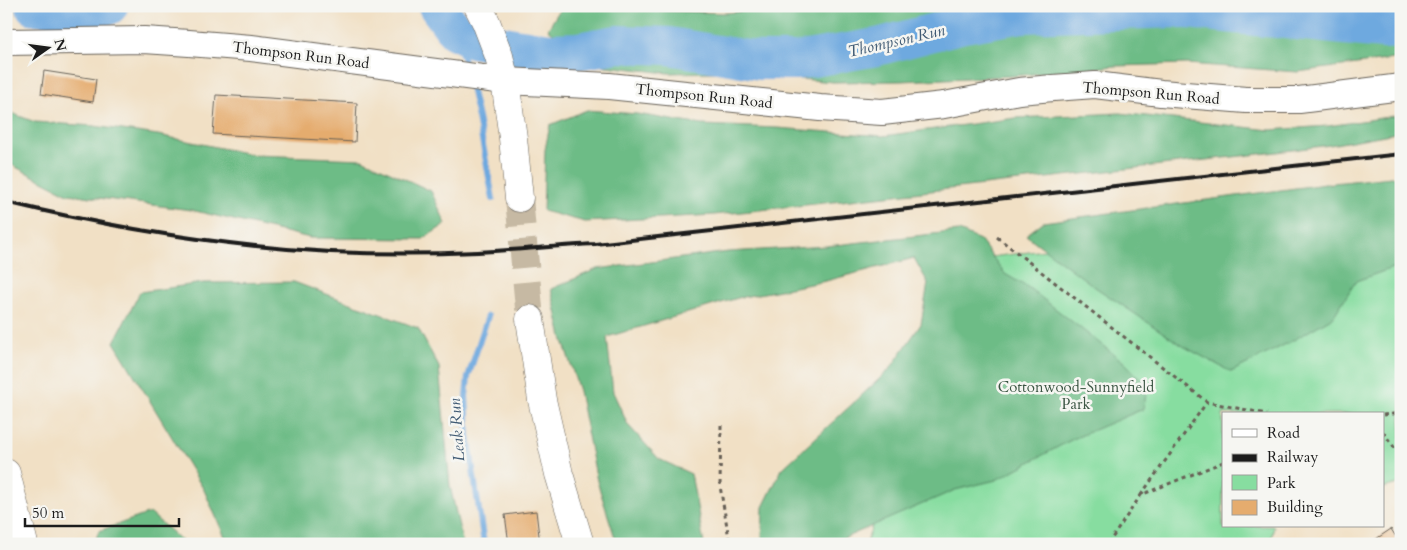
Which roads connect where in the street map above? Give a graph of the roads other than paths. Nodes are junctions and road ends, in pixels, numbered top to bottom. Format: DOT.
graph roads {
  1 [pos="482,14"];
  2 [pos="6,42"];
  3 [pos="498,72"];
  4 [pos="1401,88"];
  5 [pos="520,198"];
  6 [pos="530,320"];
  7 [pos="6,473"];
  8 [pos="24,544"];
  9 [pos="580,544"];
  1 -- 3 [label="main road"];
  2 -- 3 [label="street, Thompson Run Road"];
  3 -- 4 [label="street, Thompson Run Road"];
  3 -- 5 [label="main road"];
  6 -- 9 [label="main road"];
  7 -- 8 [label="main road"];
}
